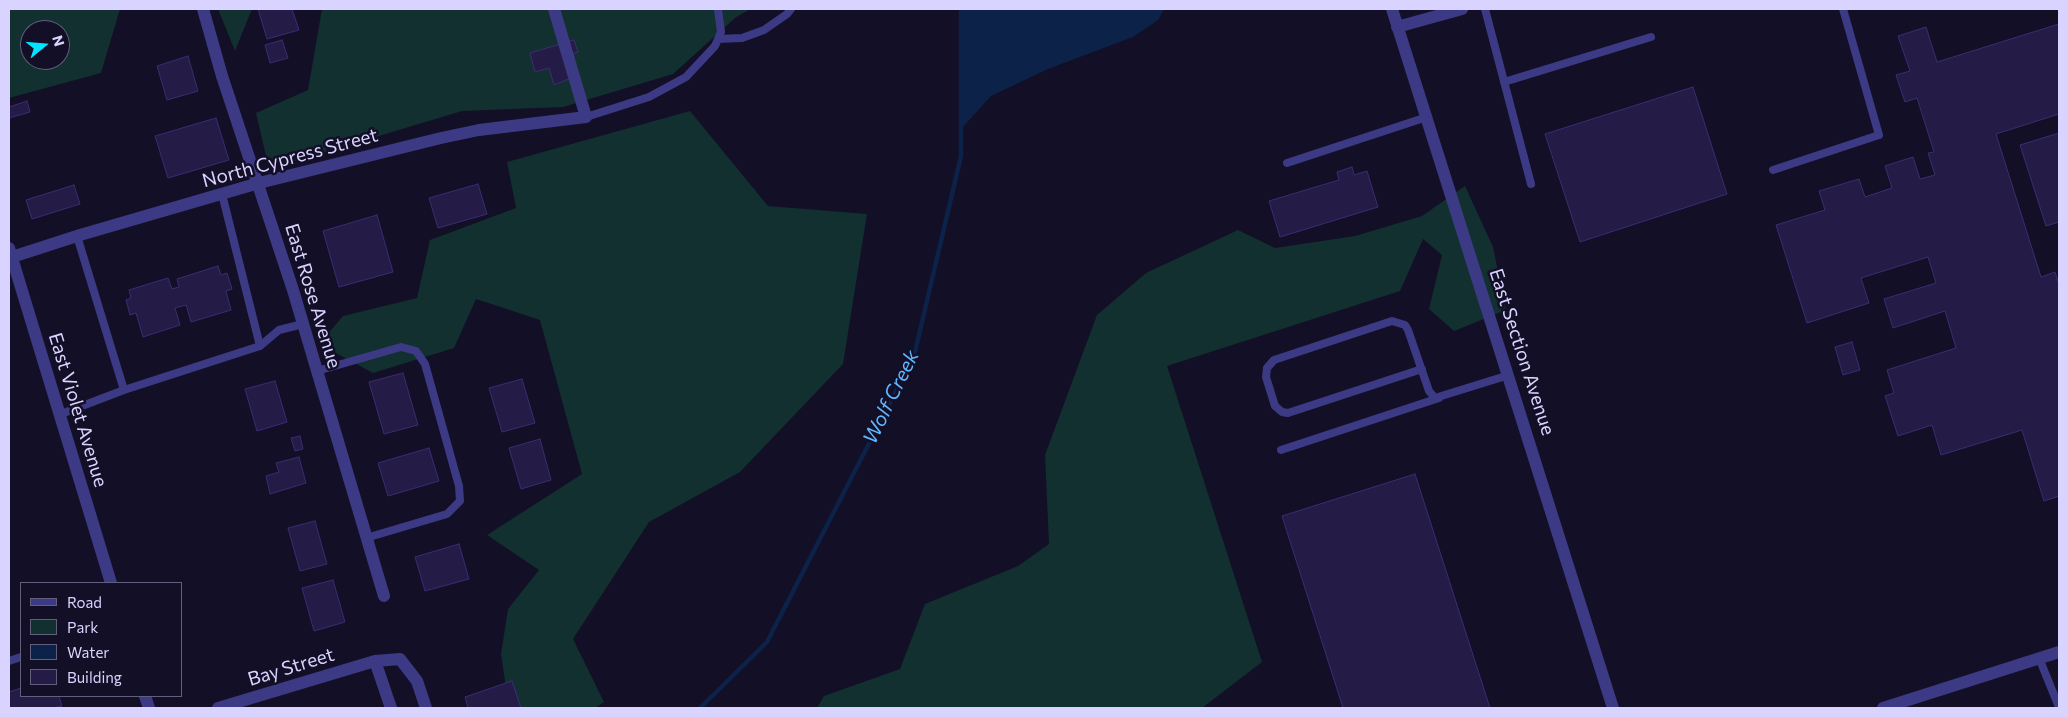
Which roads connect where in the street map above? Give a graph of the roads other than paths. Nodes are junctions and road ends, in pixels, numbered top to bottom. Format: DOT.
graph roads {
  1 [pos="203,9"];
  2 [pos="554,9"];
  3 [pos="718,9"];
  4 [pos="791,9"];
  5 [pos="1392,9"];
  6 [pos="1462,9"];
  7 [pos="1485,9"];
  8 [pos="1843,9"];
  9 [pos="1397,27"];
  10 [pos="1651,37"];
  11 [pos="718,39"];
  12 [pos="1504,82"];
  13 [pos="586,117"];
  14 [pos="1427,117"];
  15 [pos="1288,163"];
  16 [pos="1773,170"];
  17 [pos="259,183"];
  18 [pos="1531,184"];
  19 [pos="222,194"];
  20 [pos="77,236"];
  21 [pos="10,254"];
  22 [pos="303,324"];
  23 [pos="260,346"];
  24 [pos="1422,369"];
  25 [pos="317,371"];
  26 [pos="1509,375"];
  27 [pos="124,390"];
  28 [pos="1438,398"];
  29 [pos="61,414"];
  30 [pos="1281,450"];
  31 [pos="366,538"];
  32 [pos="111,582"];
  33 [pos="384,596"];
  34 [pos="2059,652"];
  35 [pos="2039,658"];
  36 [pos="375,661"];
  37 [pos="2059,707"];
  38 [pos="218,708"];
  39 [pos="392,708"];
  40 [pos="426,708"];
  41 [pos="1613,708"];
  42 [pos="1883,708"];
  1 -- 17 [label="street, East Rose Avenue"];
  2 -- 13 [label="street"];
  3 -- 11 [label="lane"];
  4 -- 11 [label="lane"];
  5 -- 9 [label="street, East Section Avenue"];
  6 -- 9 [label="street"];
  7 -- 12 [label="lane"];
  8 -- 16 [label="lane"];
  9 -- 14 [label="street, East Section Avenue"];
  10 -- 12 [label="lane"];
  11 -- 13 [label="lane"];
  12 -- 18 [label="lane"];
  13 -- 17 [label="street, North Cypress Street"];
  14 -- 15 [label="lane"];
  14 -- 26 [label="street, East Section Avenue"];
  17 -- 19 [label="street, North Cypress Street"];
  17 -- 22 [label="street, East Rose Avenue"];
  19 -- 20 [label="street, North Cypress Street"];
  19 -- 23 [label="lane"];
  20 -- 21 [label="street, North Cypress Street"];
  20 -- 27 [label="lane"];
  21 -- 29 [label="street, East Violet Avenue"];
  22 -- 23 [label="lane"];
  22 -- 25 [label="street, East Rose Avenue"];
  23 -- 27 [label="lane"];
  24 -- 24 [label="lane"];
  24 -- 28 [label="lane"];
  25 -- 31 [label="street, East Rose Avenue"];
  25 -- 31 [label="lane"];
  26 -- 28 [label="lane"];
  26 -- 41 [label="street, East Section Avenue"];
  27 -- 29 [label="lane"];
  28 -- 30 [label="lane"];
  29 -- 32 [label="street, East Violet Avenue"];
  31 -- 33 [label="street, East Rose Avenue"];
  34 -- 35 [label="street"];
  35 -- 37 [label="lane"];
  35 -- 42 [label="street"];
  36 -- 38 [label="street, Bay Street"];
  36 -- 39 [label="street"];
  36 -- 40 [label="street, Bay Street"];
}
